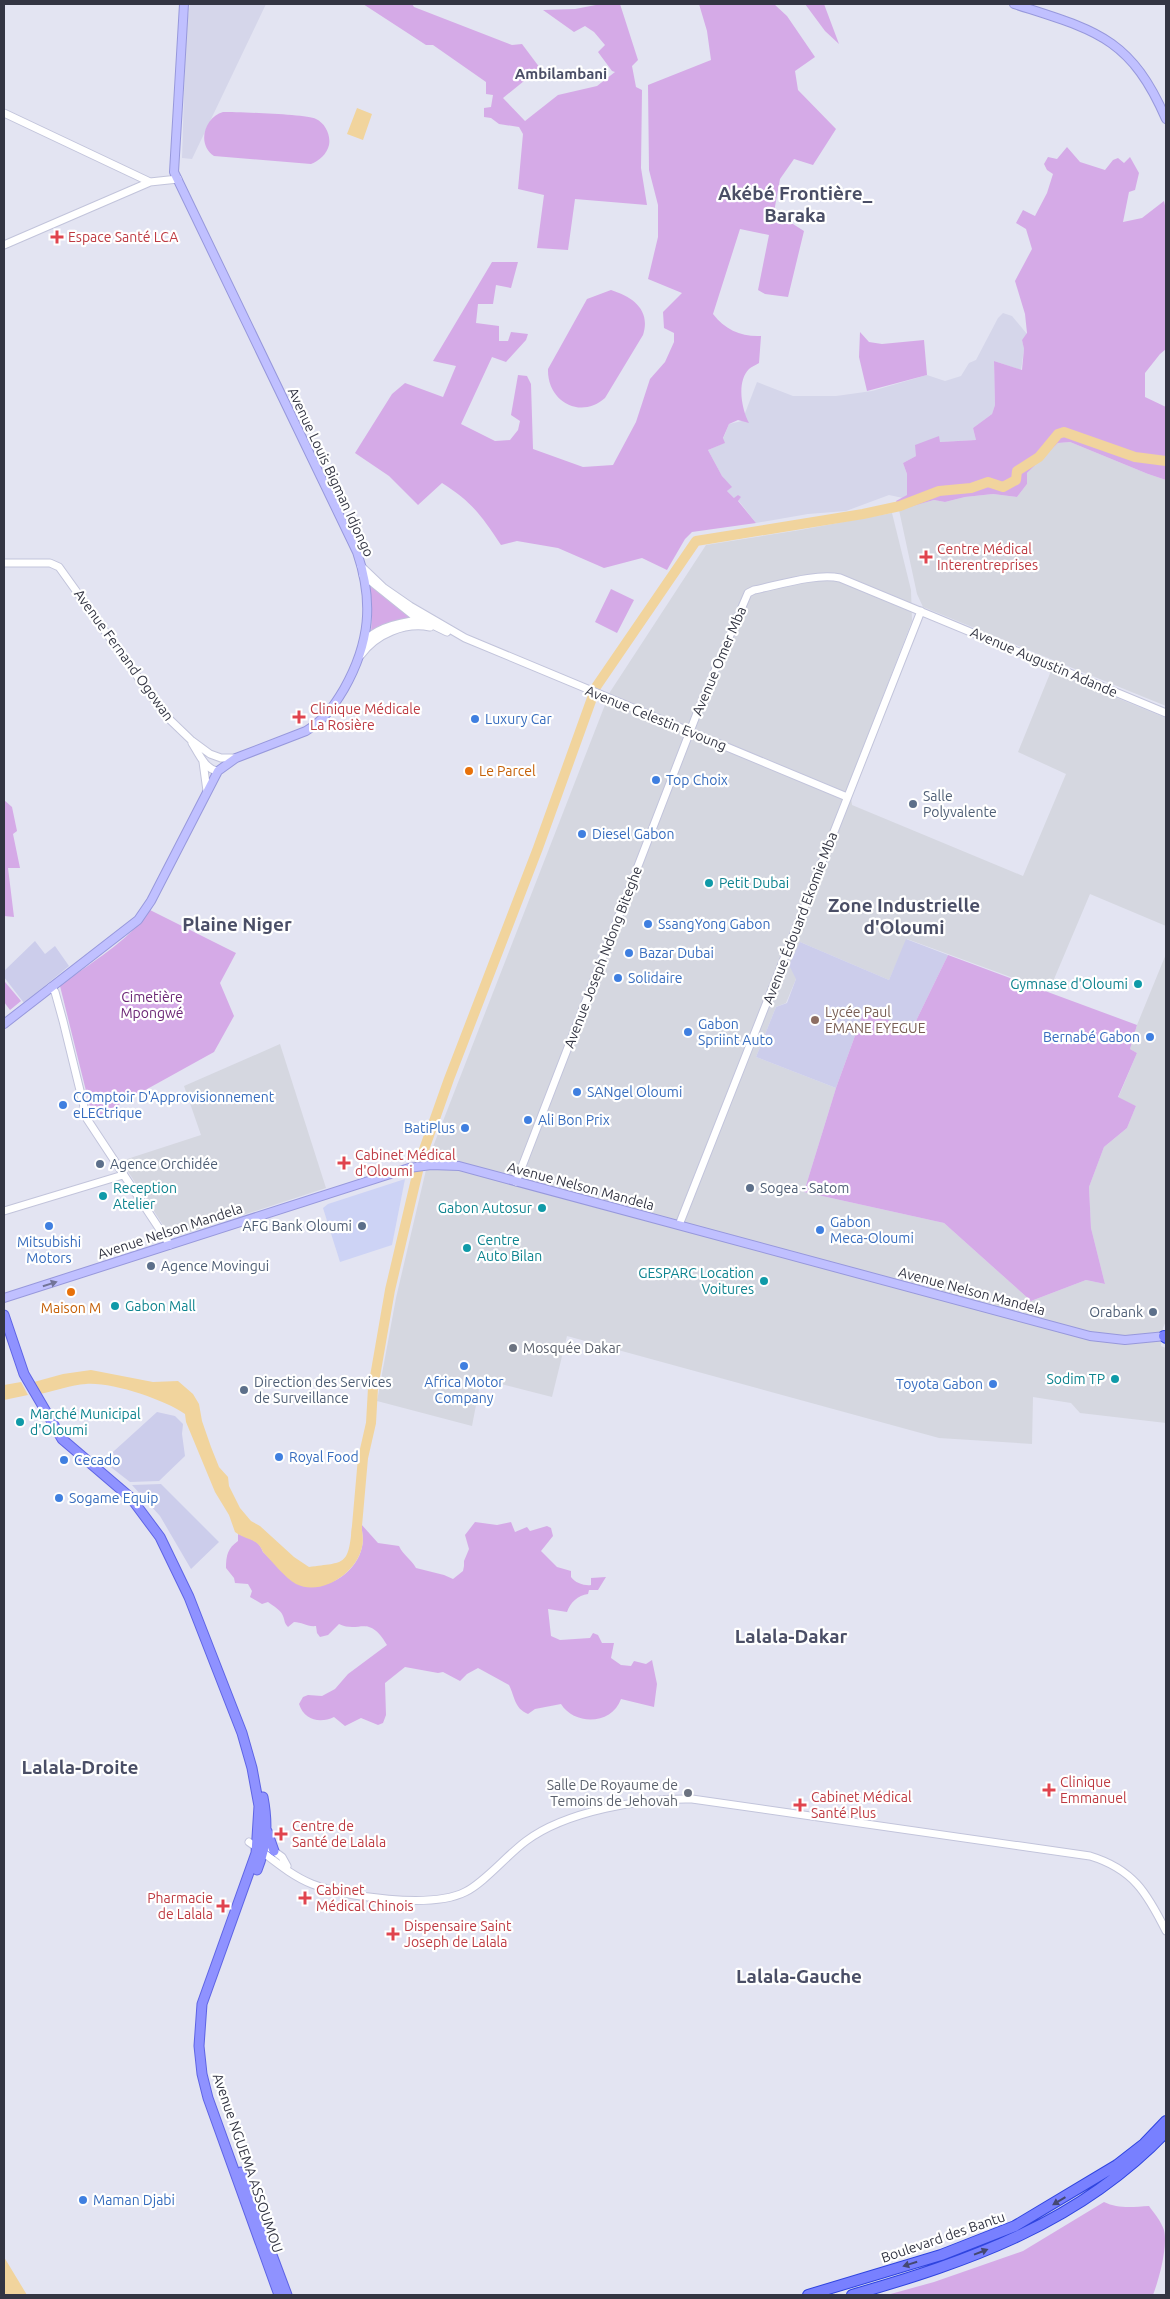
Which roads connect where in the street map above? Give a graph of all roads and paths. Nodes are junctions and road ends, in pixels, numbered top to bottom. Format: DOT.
graph roads {
  1 [pos="184,4"];
  2 [pos="1014,4"];
  3 [pos="4,113"];
  4 [pos="1166,119"];
  5 [pos="178,179"];
  6 [pos="150,182"];
  7 [pos="4,246"];
  8 [pos="4,563"];
  9 [pos="361,566"];
  10 [pos="363,575"];
  11 [pos="922,611"];
  12 [pos="420,620"];
  13 [pos="433,620"];
  14 [pos="442,630"];
  15 [pos="465,638"];
  16 [pos="363,643"];
  17 [pos="360,655"];
  18 [pos="1166,713"];
  19 [pos="690,732"];
  20 [pos="203,753"];
  21 [pos="236,758"];
  22 [pos="218,771"];
  23 [pos="207,791"];
  24 [pos="848,797"];
  25 [pos="51,987"];
  26 [pos="4,1024"];
  27 [pos="124,1175"];
  28 [pos="516,1182"];
  29 [pos="4,1211"];
  30 [pos="679,1225"];
  31 [pos="170,1245"];
  32 [pos="4,1298"];
  33 [pos="4,1315"];
  34 [pos="1164,1334"];
  35 [pos="57,1429"];
  36 [pos="266,1830"];
  37 [pos="261,1847"];
  38 [pos="274,1851"];
  39 [pos="290,1871"];
  40 [pos="244,1895"];
  41 [pos="1166,1931"];
  42 [pos="1166,2111"];
  43 [pos="1166,2121"];
  44 [pos="1166,2132"];
  45 [pos="1166,2142"];
  46 [pos="1133,2158"];
  47 [pos="1082,2187"];
  48 [pos="1091,2196"];
  49 [pos="279,2295"];
  50 [pos="287,2295"];
  51 [pos="808,2295"];
  52 [pos="852,2295"];
  1 -- 5 [label="main road, Avenue Louis Bigman Idjongo"];
  2 -- 4 [label="main road"];
  3 -- 6 [label="street"];
  5 -- 6 [label="street"];
  5 -- 9 [label="main road, Avenue Louis Bigman Idjongo"];
  6 -- 7 [label="street"];
  8 -- 20 [label="street, Avenue Fernand Ogowan"];
  9 -- 10 [label="main road, Avenue Louis Bigman Idjongo"];
  9 -- 13 [label="street"];
  10 -- 12 [label="street"];
  10 -- 16 [label="main road, Avenue Louis Bigman Idjongo"];
  11 -- 18 [label="street, Avenue Augustin Adande"];
  11 -- 19 [label="street, Avenue Omer Mba"];
  11 -- 24 [label="street, Avenue Édouard Ekomie Mba"];
  12 -- 13 [label="street"];
  12 -- 14 [label="street"];
  12 -- 16 [label="street"];
  13 -- 15 [label="street"];
  14 -- 15 [label="street"];
  14 -- 17 [label="street"];
  15 -- 19 [label="street, Avenue Celestin Evoung"];
  16 -- 17 [label="main road, Avenue Louis Bigman Idjongo"];
  17 -- 21 [label="main road, Avenue Louis Bigman Idjongo"];
  19 -- 24 [label="street, Avenue Celestin Evoung"];
  19 -- 28 [label="street, Avenue Joseph Ndong Biteghe"];
  20 -- 21 [label="street"];
  20 -- 22 [label="street, Avenue Fernand Ogowan"];
  20 -- 23 [label="street"];
  21 -- 22 [label="main road, Avenue Louis Bigman Idjongo"];
  22 -- 23 [label="main road, Avenue Louis Bigman Idjongo"];
  23 -- 25 [label="main road, Avenue Louis Bigman Idjongo"];
  24 -- 30 [label="street, Avenue Édouard Ekomie Mba"];
  25 -- 26 [label="main road, Avenue Louis Bigman Idjongo"];
  25 -- 27 [label="street"];
  27 -- 29 [label="street"];
  27 -- 31 [label="street"];
  28 -- 30 [label="main road, Avenue Nelson Mandela"];
  28 -- 31 [label="main road, Avenue Nelson Mandela"];
  30 -- 34 [label="main road, Avenue Nelson Mandela"];
  32 -- 31 [label="main road, Avenue Nelson Mandela, one-way"];
  33 -- 35 [label="main road"];
  35 -- 36 [label="main road"];
  35 -- 37 [label="main road"];
  36 -- 37 [label="main road"];
  36 -- 38 [label="main road"];
  37 -- 38 [label="street"];
  37 -- 39 [label="street"];
  37 -- 40 [label="main road"];
  38 -- 39 [label="street"];
  39 -- 41 [label="street"];
  40 -- 49 [label="main road, Avenue NGUEMA ASSOUMOU"];
  40 -- 50 [label="main road, Avenue NGUEMA ASSOUMOU"];
  42 -- 47 [label="highway"];
  43 -- 46 [label="highway"];
  44 -- 46 [label="highway"];
  45 -- 48 [label="highway"];
  46 -- 47 [label="highway, Boulevard des Bantu"];
  46 -- 48 [label="highway, Boulevard des Bantu"];
  47 -- 51 [label="highway, Boulevard des Bantu, one-way"];
  52 -- 48 [label="highway, Boulevard des Bantu, one-way"];
}
